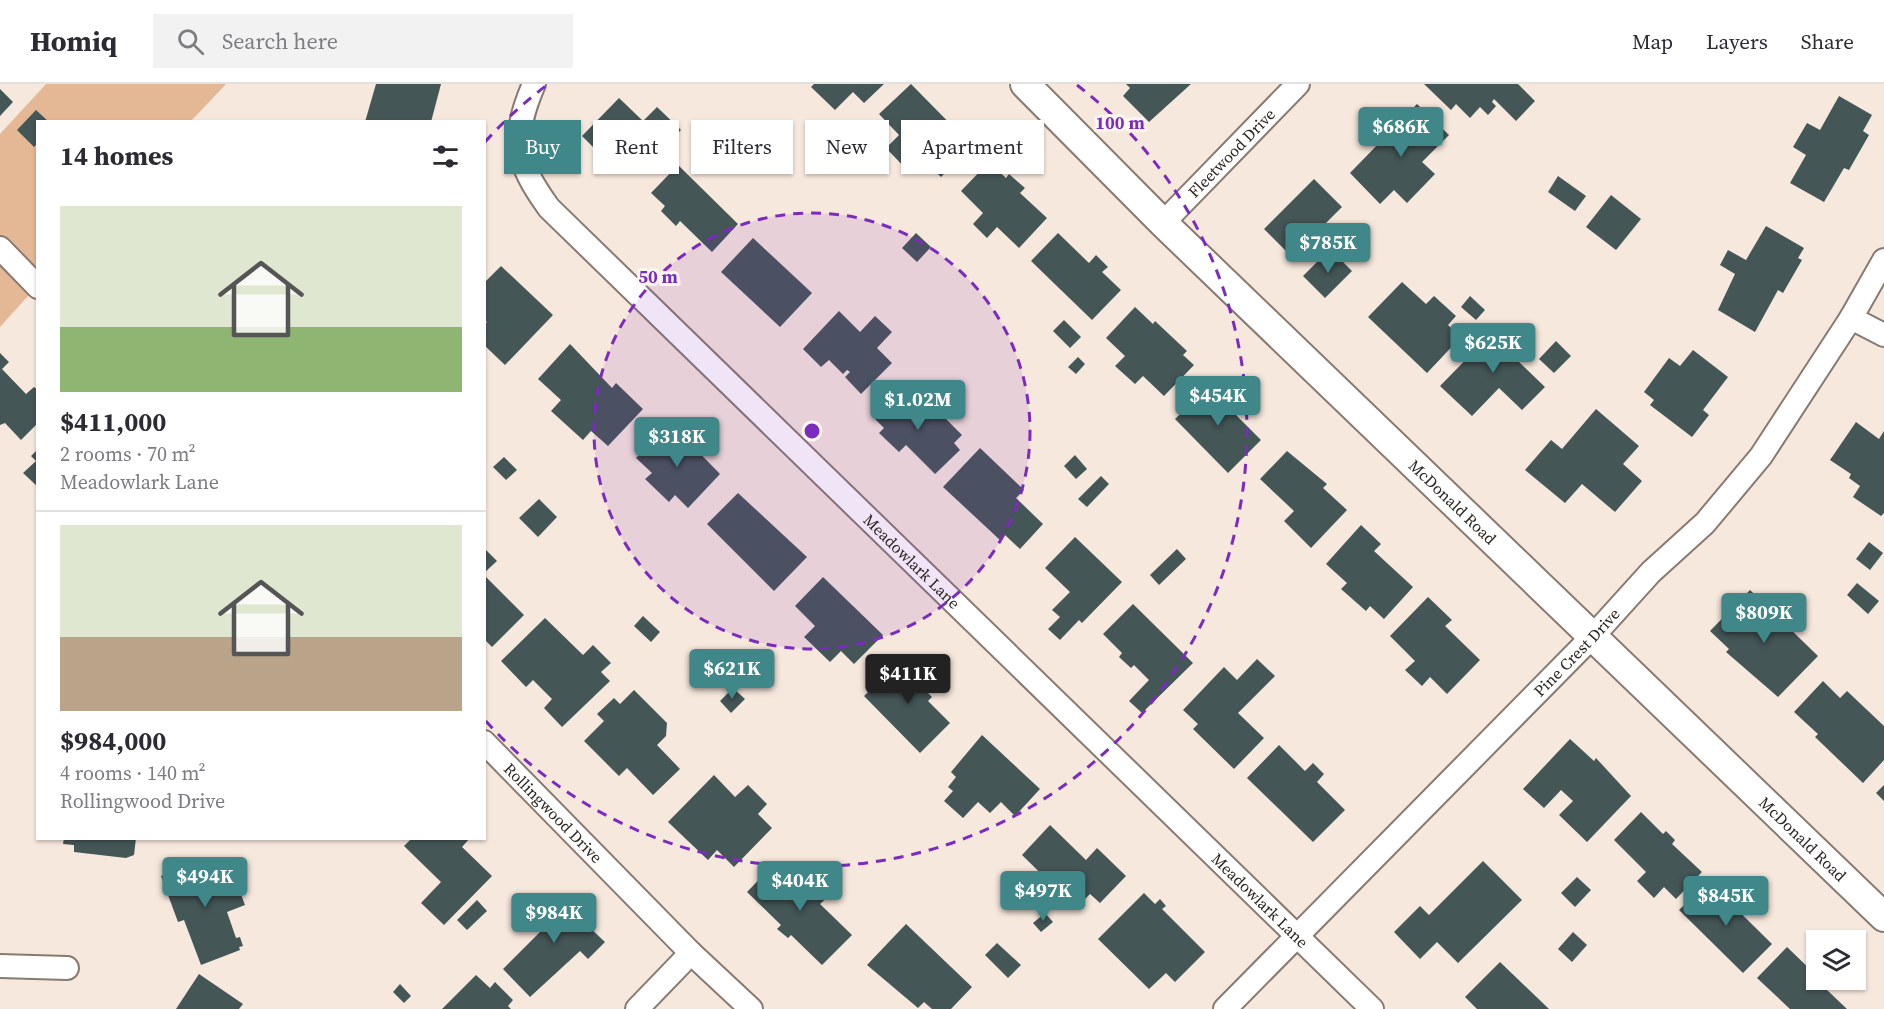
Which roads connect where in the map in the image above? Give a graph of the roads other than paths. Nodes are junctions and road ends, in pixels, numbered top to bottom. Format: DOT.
graph roads {
  1 [pos="534,84"];
  2 [pos="1025,84"];
  3 [pos="1298,84"];
  4 [pos="1163,223"];
  5 [pos="0,248"];
  6 [pos="1884,260"];
  7 [pos="36,285"];
  8 [pos="1851,318"];
  9 [pos="1884,335"];
  10 [pos="1594,635"];
  11 [pos="486,744"];
  12 [pos="1884,918"];
  13 [pos="1297,935"];
  14 [pos="691,953"];
  15 [pos="0,966"];
  16 [pos="67,968"];
  17 [pos="637,1009"];
  18 [pos="751,1009"];
  19 [pos="1225,1009"];
  20 [pos="1372,1009"];
  1 -- 13 [label="street, Meadowlark Lane"];
  2 -- 4 [label="street, McDonald Road"];
  3 -- 4 [label="street, Fleetwood Drive"];
  4 -- 10 [label="street, McDonald Road"];
  5 -- 7 [label="street"];
  6 -- 8 [label="street, Pine Crest Drive"];
  8 -- 9 [label="street"];
  8 -- 10 [label="street, Pine Crest Drive"];
  10 -- 12 [label="street, McDonald Road"];
  10 -- 13 [label="street, Pine Crest Drive"];
  11 -- 14 [label="street, Rollingwood Drive"];
  13 -- 19 [label="street, Pine Crest Drive"];
  13 -- 20 [label="street, Meadowlark Lane"];
  14 -- 17 [label="street"];
  14 -- 18 [label="street, Rollingwood Drive"];
  15 -- 16 [label="street"];
}
